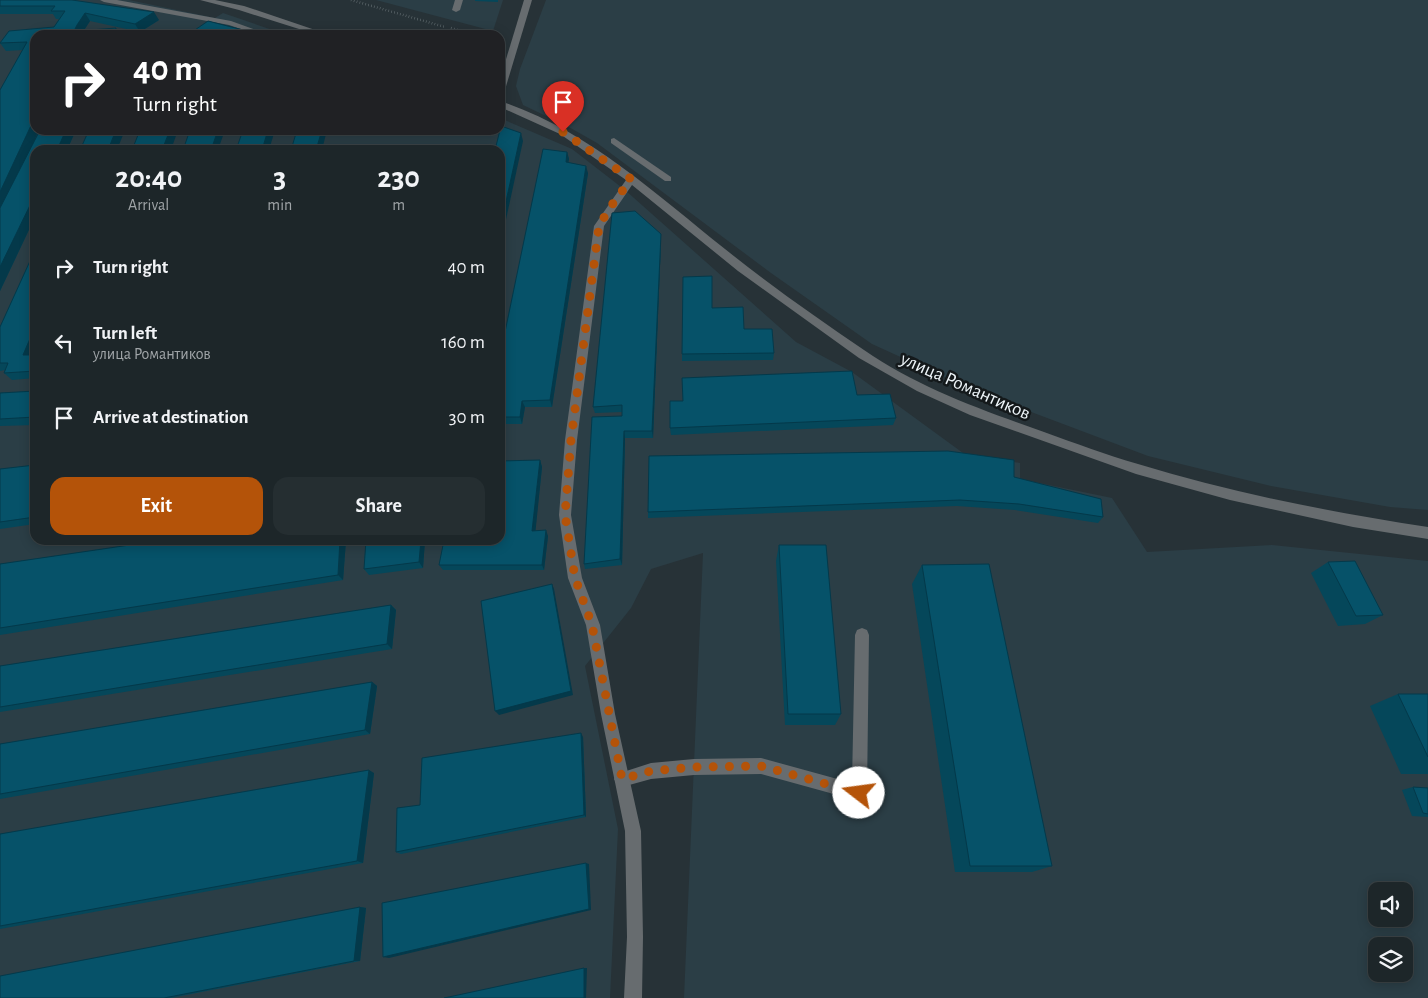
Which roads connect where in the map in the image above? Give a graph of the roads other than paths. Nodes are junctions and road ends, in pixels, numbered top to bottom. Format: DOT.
graph roads {
  1 [pos="104,0"];
  2 [pos="204,0"];
  3 [pos="459,0"];
  4 [pos="528,0"];
  5 [pos="456,10"];
  6 [pos="251,30"];
  7 [pos="310,30"];
  8 [pos="505,76"];
  9 [pos="505,106"];
  10 [pos="614,141"];
  11 [pos="631,179"];
  12 [pos="668,179"];
  13 [pos="1428,533"];
  14 [pos="862,635"];
  15 [pos="622,779"];
  16 [pos="632,998"];
  1 -- 6 [label="street"];
  2 -- 7 [label="street"];
  3 -- 5 [label="street"];
  4 -- 8 [label="street"];
  9 -- 11 [label="street, улица Романтиков"];
  10 -- 12 [label="street"];
  11 -- 13 [label="street, улица Романтиков"];
  11 -- 15 [label="street"];
  14 -- 15 [label="street"];
  15 -- 16 [label="street"];
}
